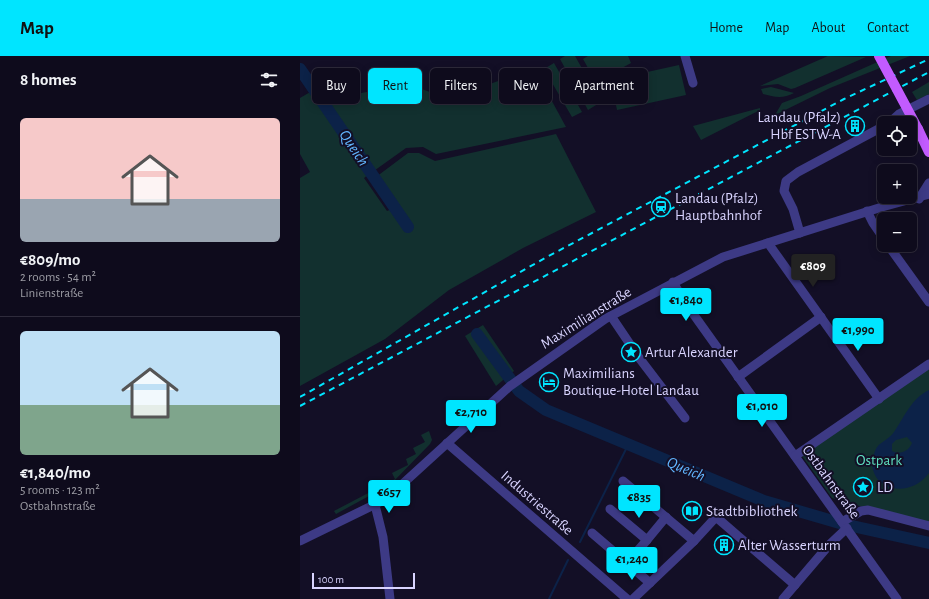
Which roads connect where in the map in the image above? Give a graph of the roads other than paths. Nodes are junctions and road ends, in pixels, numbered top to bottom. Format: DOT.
graph roads {
  1 [pos="685,56"];
  2 [pos="879,56"];
  3 [pos="693,83"];
  4 [pos="929,99"];
  5 [pos="897,116"];
  6 [pos="877,130"];
  7 [pos="929,152"];
  8 [pos="929,183"];
  9 [pos="929,194"];
  10 [pos="919,198"];
  11 [pos="929,201"];
  12 [pos="867,211"];
  13 [pos="877,230"];
  14 [pos="800,233"];
  15 [pos="768,243"];
  16 [pos="893,252"];
  17 [pos="673,282"];
  18 [pos="929,302"];
  19 [pos="611,316"];
  20 [pos="821,318"];
  21 [pos="929,364"];
  22 [pos="738,377"];
  23 [pos="879,399"];
  24 [pos="685,418"];
  25 [pos="447,443"];
  26 [pos="795,456"];
  27 [pos="623,481"];
  28 [pos="375,505"];
  29 [pos="610,509"];
  30 [pos="666,517"];
  31 [pos="844,525"];
  32 [pos="929,526"];
  33 [pos="592,533"];
  34 [pos="647,540"];
  35 [pos="300,541"];
  36 [pos="694,541"];
  37 [pos="627,563"];
  38 [pos="650,583"];
  39 [pos="795,585"];
  40 [pos="390,599"];
  41 [pos="627,599"];
  42 [pos="784,599"];
  43 [pos="897,599"];
  1 -- 3 [label="street"];
  2 -- 7 [label="main road, bridge"];
  4 -- 5 [label="street"];
  6 -- 14 [label="street"];
  8 -- 10 [label="street"];
  9 -- 10 [label="street, Maximilianstraße"];
  10 -- 11 [label="street"];
  10 -- 12 [label="street, Maximilianstraße"];
  12 -- 13 [label="street"];
  12 -- 14 [label="street, Maximilianstraße"];
  14 -- 15 [label="street, Maximilianstraße"];
  15 -- 17 [label="street, Maximilianstraße"];
  15 -- 20 [label="street"];
  16 -- 18 [label="street"];
  17 -- 19 [label="street, Maximilianstraße"];
  17 -- 22 [label="street, Ostbahnstraße"];
  19 -- 24 [label="street"];
  19 -- 25 [label="street, Maximilianstraße"];
  20 -- 22 [label="street"];
  20 -- 23 [label="street"];
  21 -- 23 [label="street"];
  22 -- 26 [label="street, Ostbahnstraße"];
  23 -- 26 [label="street"];
  25 -- 28 [label="street, Maximilianstraße"];
  25 -- 41 [label="street, Industriestraße"];
  26 -- 31 [label="street, Ostbahnstraße"];
  27 -- 30 [label="street"];
  28 -- 35 [label="street, Maximilianstraße"];
  28 -- 40 [label="street"];
  29 -- 34 [label="street"];
  30 -- 34 [label="street"];
  30 -- 36 [label="street"];
  31 -- 32 [label="street"];
  31 -- 39 [label="street"];
  31 -- 43 [label="street, Ostbahnstraße"];
  33 -- 37 [label="street"];
  34 -- 37 [label="street"];
  36 -- 38 [label="street"];
  36 -- 39 [label="street"];
  37 -- 38 [label="street"];
  38 -- 41 [label="street"];
  39 -- 42 [label="street"];
}
